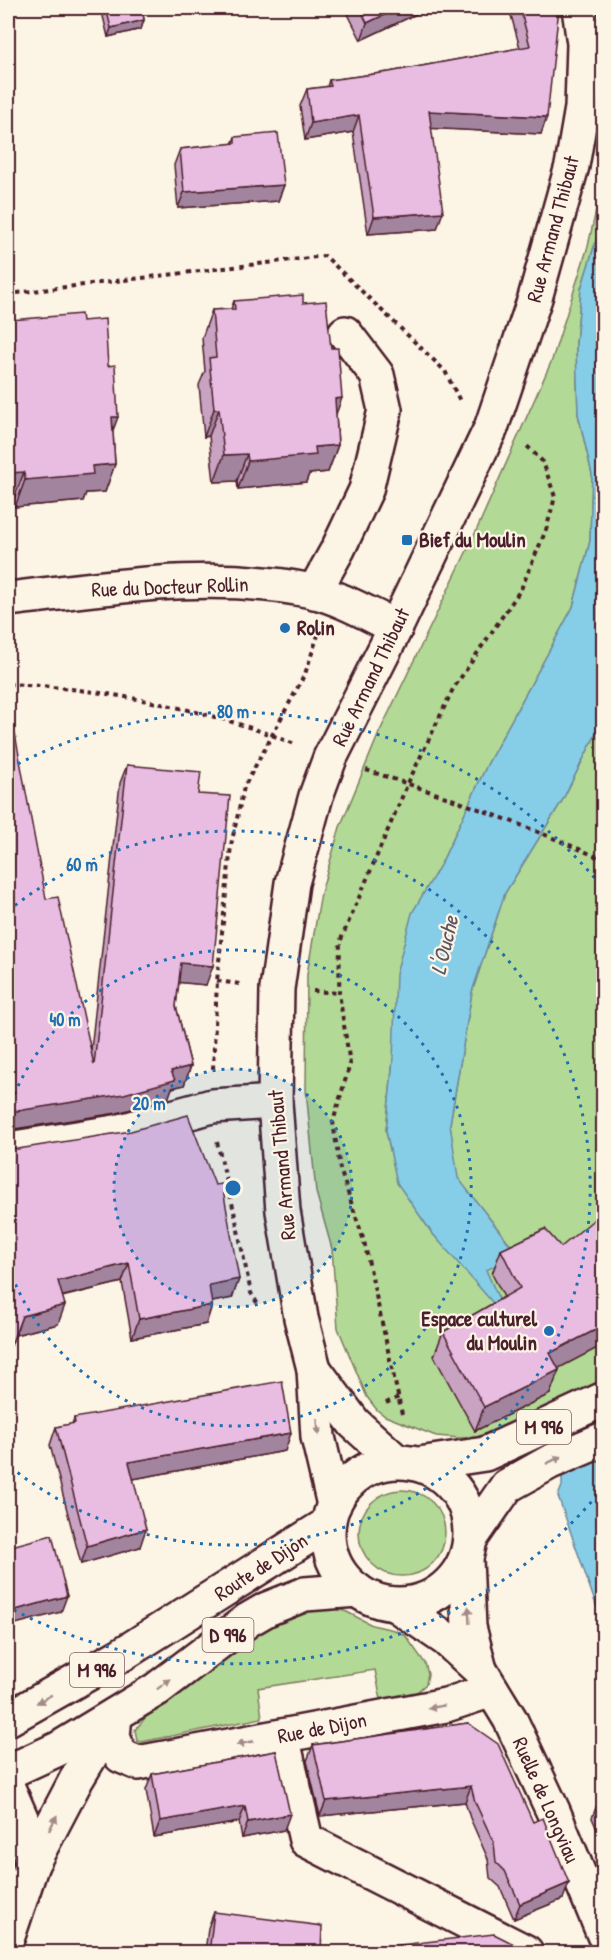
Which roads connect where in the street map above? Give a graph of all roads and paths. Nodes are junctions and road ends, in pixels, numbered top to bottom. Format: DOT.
graph roads {
  1 [pos="579,8"];
  2 [pos="594,40"];
  3 [pos="8,294"];
  4 [pos="345,333"];
  5 [pos="491,428"];
  6 [pos="328,597"];
  7 [pos="8,599"];
  8 [pos="396,627"];
  9 [pos="8,684"];
  10 [pos="272,735"];
  11 [pos="330,758"];
  12 [pos="408,783"];
  13 [pos="603,860"];
  14 [pos="275,1102"];
  15 [pos="8,1149"];
  16 [pos="314,1369"];
  17 [pos="603,1399"];
  18 [pos="603,1439"];
  19 [pos="408,1463"];
  20 [pos="331,1514"];
  21 [pos="468,1549"];
  22 [pos="357,1590"];
  23 [pos="396,1605"];
  24 [pos="486,1680"];
  25 [pos="115,1715"];
  26 [pos="8,1719"];
  27 [pos="282,1736"];
  28 [pos="8,1772"];
  29 [pos="8,1788"];
  30 [pos="32,1864"];
  31 [pos="603,1935"];
  32 [pos="8,1936"];
  33 [pos="526,1953"];
  1 -- 2 [label="street, Rue Armand Thibaut"];
  2 -- 5 [label="street, Rue Armand Thibaut"];
  3 -- 5 [label="path"];
  4 -- 6 [label="street"];
  5 -- 8 [label="street, Rue Armand Thibaut"];
  5 -- 12 [label="path"];
  6 -- 7 [label="street, Rue du Docteur Rollin"];
  6 -- 8 [label="street, Rue du Docteur Rollin"];
  6 -- 10 [label="path"];
  8 -- 11 [label="street, Rue Armand Thibaut"];
  9 -- 10 [label="path"];
  10 -- 11 [label="path"];
  11 -- 12 [label="path"];
  11 -- 14 [label="street, Rue Armand Thibaut"];
  12 -- 13 [label="path"];
  12 -- 19 [label="path"];
  14 -- 15 [label="street"];
  14 -- 16 [label="street, Rue Armand Thibaut"];
  16 -- 19 [label="street, Rue Armand Thibaut"];
  16 -- 20 [label="street, Rue Armand Thibaut, one-way"];
  17 -- 19 [label="street, M 996"];
  21 -- 18 [label="street, M 996, one-way"];
  19 -- 20 [label="street"];
  19 -- 21 [label="street"];
  20 -- 22 [label="street"];
  20 -- 26 [label="street, Route de Dijon / M 996, one-way"];
  21 -- 23 [label="street"];
  24 -- 21 [label="street, Ruelle de Longviau, one-way"];
  22 -- 23 [label="street"];
  25 -- 22 [label="street, Route de Dijon / D 996, one-way"];
  23 -- 24 [label="street, Ruelle de Longviau"];
  24 -- 27 [label="street, Rue de Dijon, one-way"];
  24 -- 31 [label="street, Ruelle de Longviau"];
  27 -- 25 [label="street, Rue de Dijon, one-way"];
  25 -- 28 [label="street, M 996"];
  30 -- 25 [label="street, one-way"];
  27 -- 33 [label="street"];
  29 -- 30 [label="street"];
  30 -- 32 [label="street"];
}
